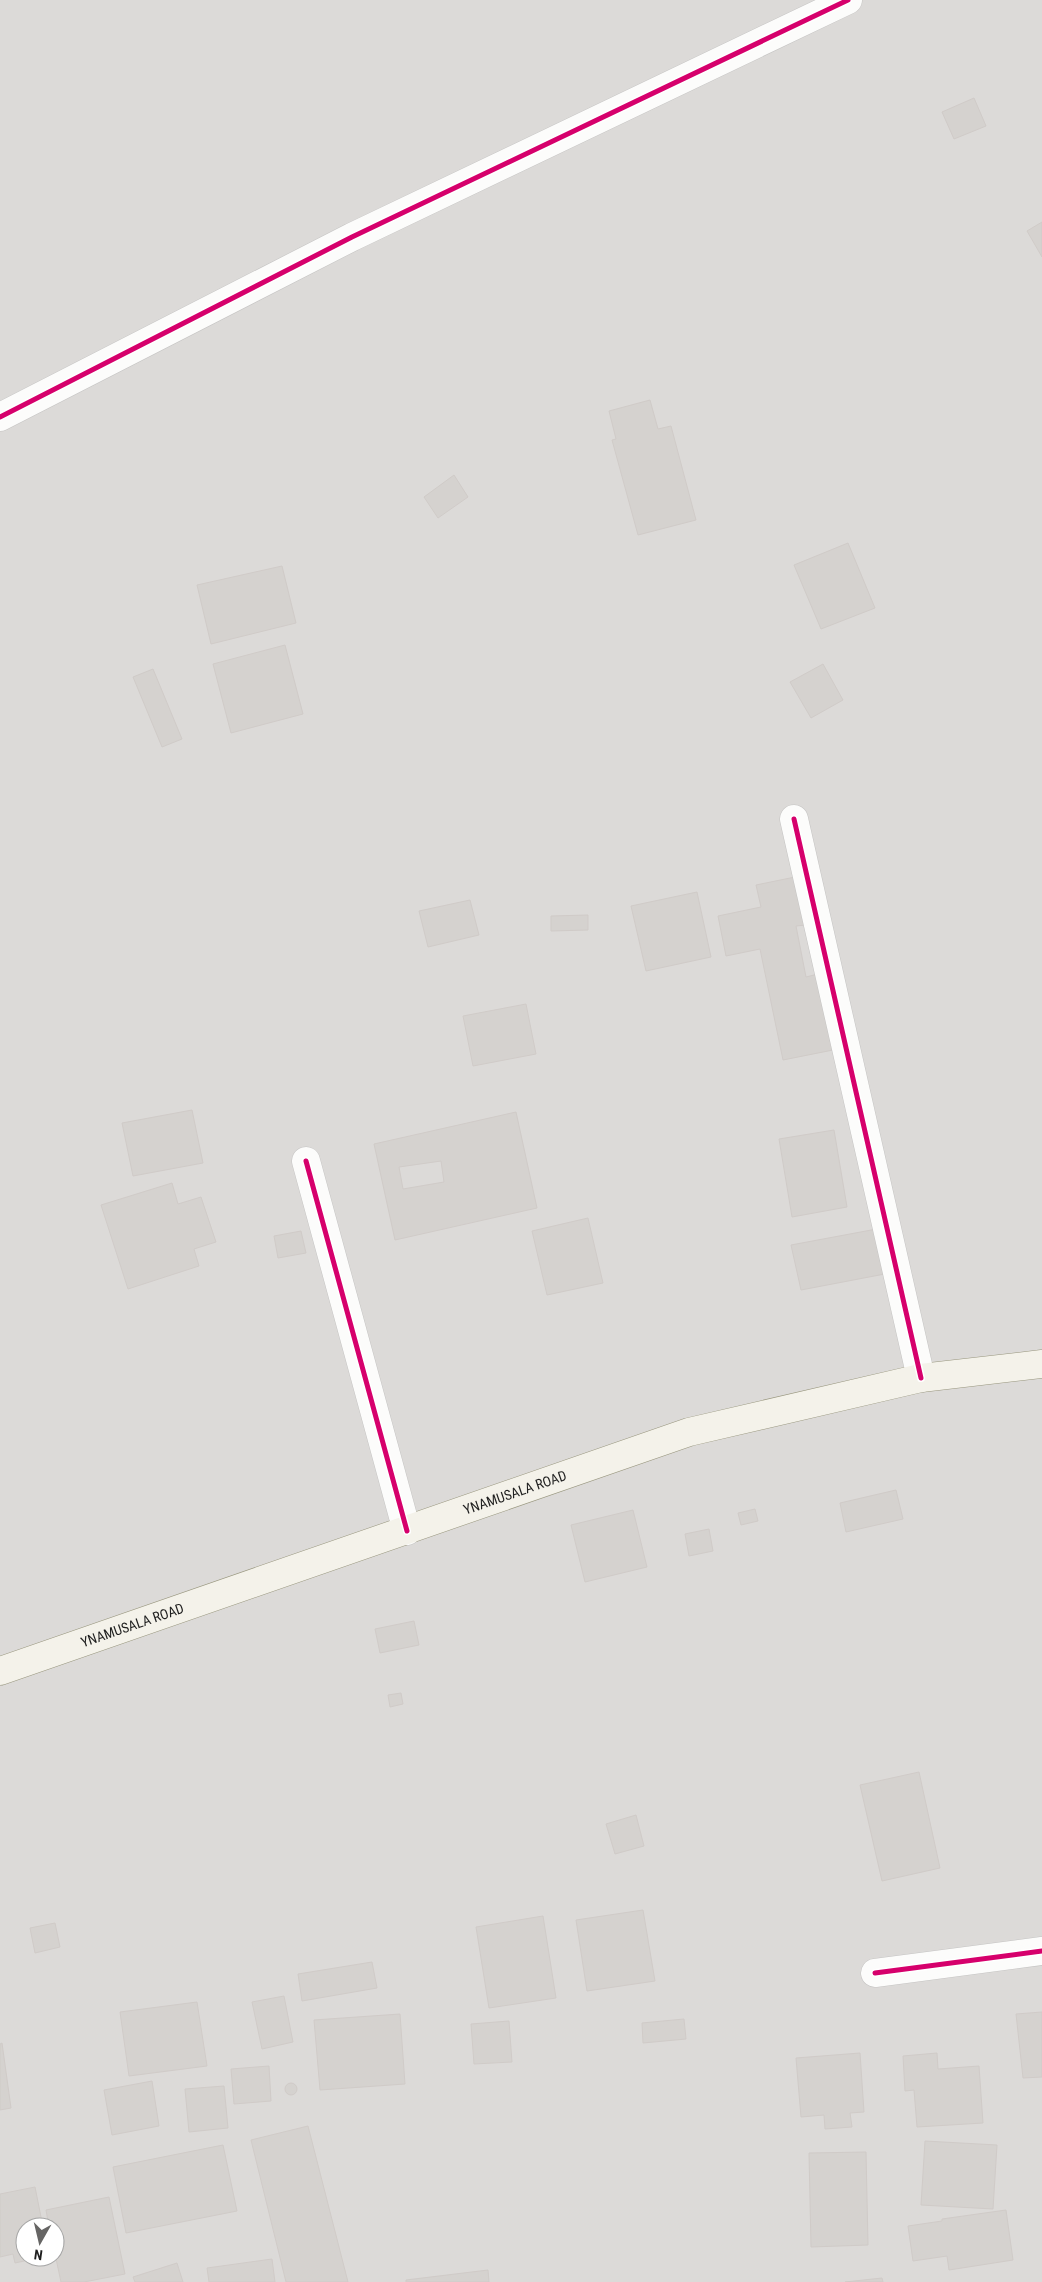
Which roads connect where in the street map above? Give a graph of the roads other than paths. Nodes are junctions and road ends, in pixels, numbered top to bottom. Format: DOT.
graph roads {
  1 [pos="848,0"];
  2 [pos="0,417"];
  3 [pos="794,819"];
  4 [pos="306,1161"];
  5 [pos="1042,1364"];
  6 [pos="921,1378"];
  7 [pos="407,1531"];
  8 [pos="0,1671"];
  9 [pos="1042,1951"];
  10 [pos="875,1973"];
  1 -- 2 [label="street"];
  3 -- 6 [label="street"];
  4 -- 7 [label="street"];
  5 -- 6 [label="main road, YNAMUSALA ROAD"];
  6 -- 7 [label="main road, YNAMUSALA ROAD"];
  7 -- 8 [label="main road, YNAMUSALA ROAD"];
  9 -- 10 [label="street"];
}
